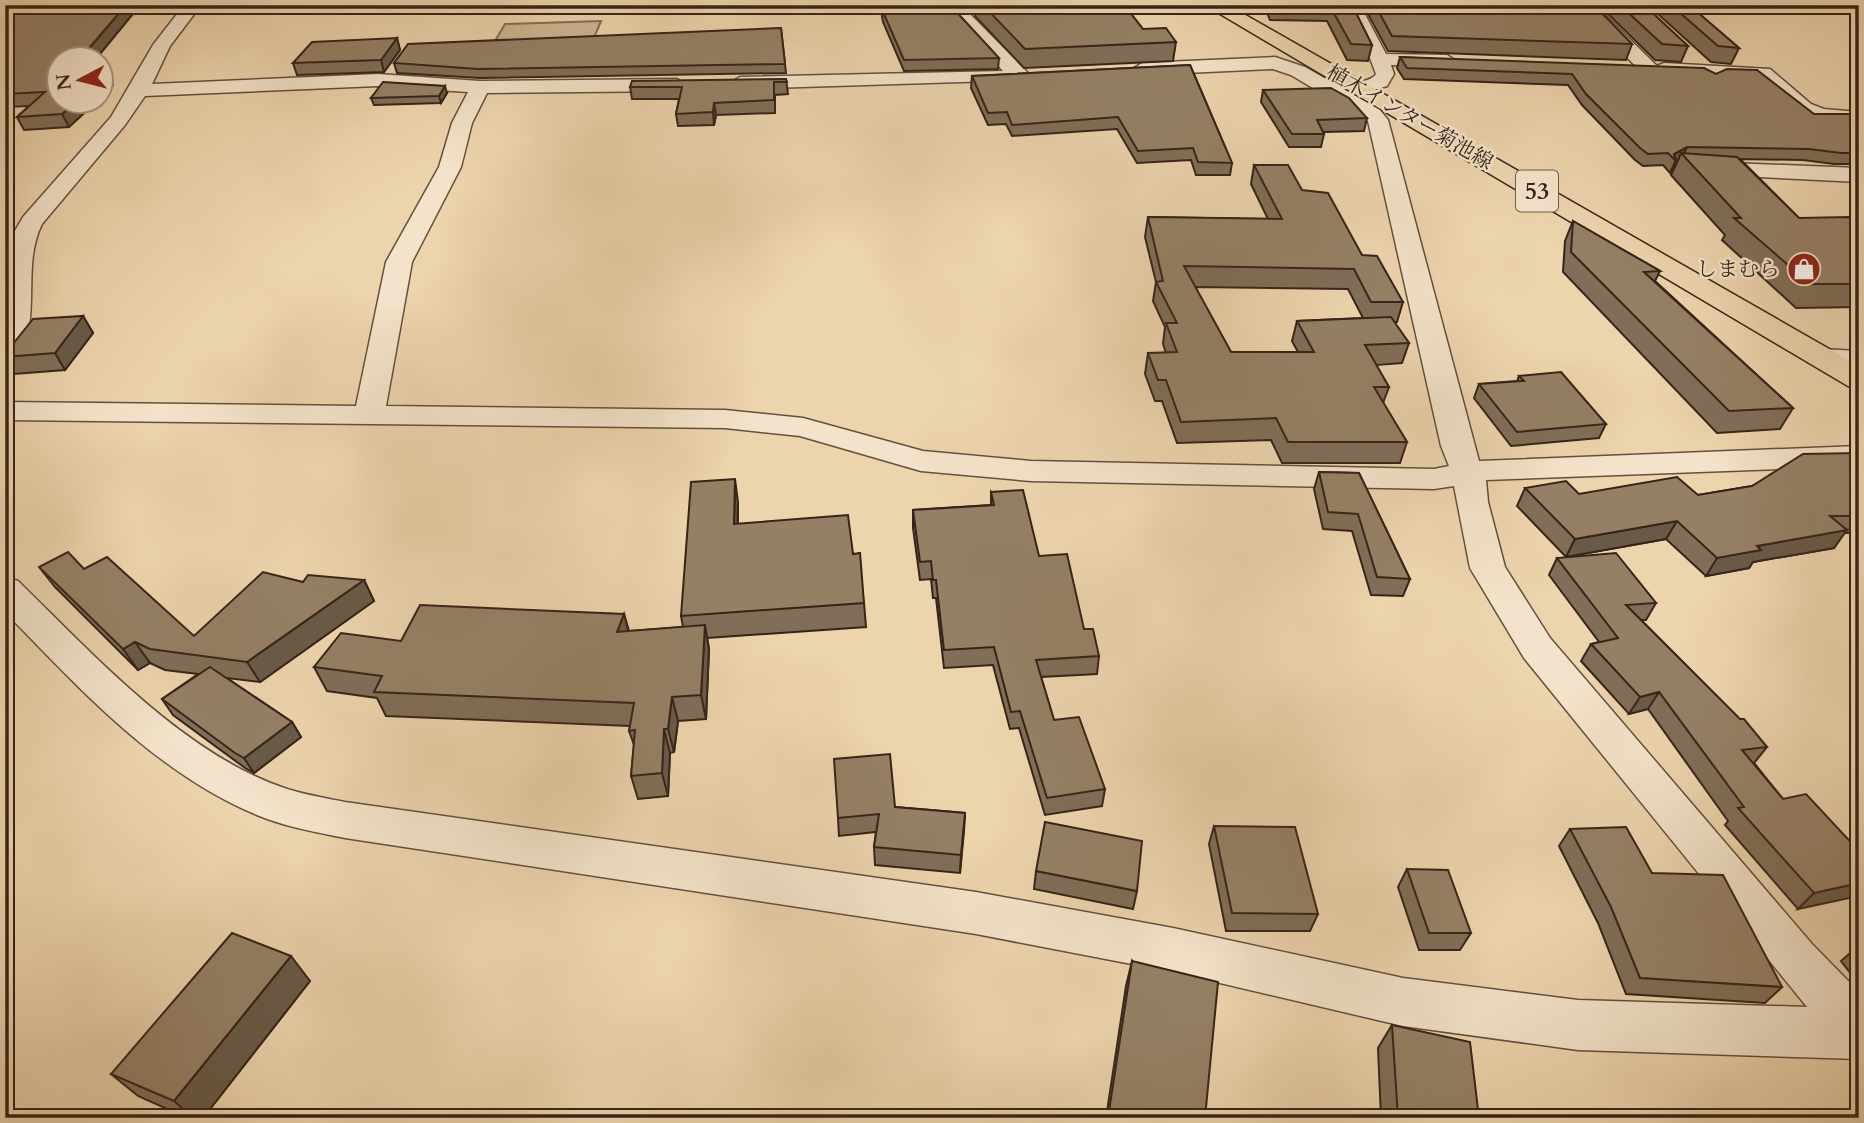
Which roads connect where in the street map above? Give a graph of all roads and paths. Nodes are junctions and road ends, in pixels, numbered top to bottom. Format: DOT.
graph roads {
  1 [pos="193,5"];
  2 [pos="952,5"];
  3 [pos="1214,5"];
  4 [pos="1352,5"];
  5 [pos="1585,5"];
  6 [pos="1686,52"];
  7 [pos="1744,56"];
  8 [pos="1381,59"];
  9 [pos="1462,62"];
  10 [pos="1622,68"];
  11 [pos="1119,71"];
  12 [pos="1706,71"];
  13 [pos="1763,73"];
  14 [pos="1018,76"];
  15 [pos="1043,76"];
  16 [pos="1649,83"];
  17 [pos="693,84"];
  18 [pos="718,84"];
  19 [pos="480,87"];
  20 [pos="1362,88"];
  21 [pos="139,90"];
  22 [pos="1380,108"];
  23 [pos="1859,118"];
  24 [pos="1681,168"];
  25 [pos="1859,175"];
  26 [pos="12,292"];
  27 [pos="1821,357"];
  28 [pos="5,358"];
  29 [pos="1859,360"];
  30 [pos="1859,379"];
  31 [pos="5,411"];
  32 [pos="369,416"];
  33 [pos="1859,456"];
  34 [pos="1469,475"];
  35 [pos="5,590"];
  36 [pos="1859,1028"];
  37 [pos="1859,1034"];
  1 -- 21 [label="street"];
  2 -- 14 [label="street"];
  3 -- 20 [label="main road, 植木インター菊池線 / 53"];
  4 -- 8 [label="street"];
  5 -- 16 [label="street"];
  6 -- 12 [label="street"];
  7 -- 13 [label="street"];
  8 -- 9 [label="street"];
  8 -- 20 [label="street"];
  10 -- 16 [label="street"];
  11 -- 22 [label="street"];
  12 -- 13 [label="street"];
  12 -- 16 [label="street"];
  12 -- 16 [label="street"];
  13 -- 23 [label="street"];
  14 -- 15 [label="street"];
  14 -- 18 [label="street"];
  17 -- 19 [label="street"];
  19 -- 21 [label="street"];
  19 -- 32 [label="street"];
  20 -- 22 [label="main road, 植木インター菊池線 / 53"];
  21 -- 26 [label="street"];
  22 -- 27 [label="main road, 植木インター菊池線 / 53"];
  22 -- 34 [label="street"];
  24 -- 25 [label="street"];
  26 -- 28 [label="street"];
  27 -- 29 [label="street"];
  27 -- 30 [label="main road, 植木インター菊池線 / 53"];
  31 -- 32 [label="street"];
  32 -- 34 [label="street"];
  33 -- 34 [label="street"];
  34 -- 36 [label="street"];
  35 -- 37 [label="street"];
}
